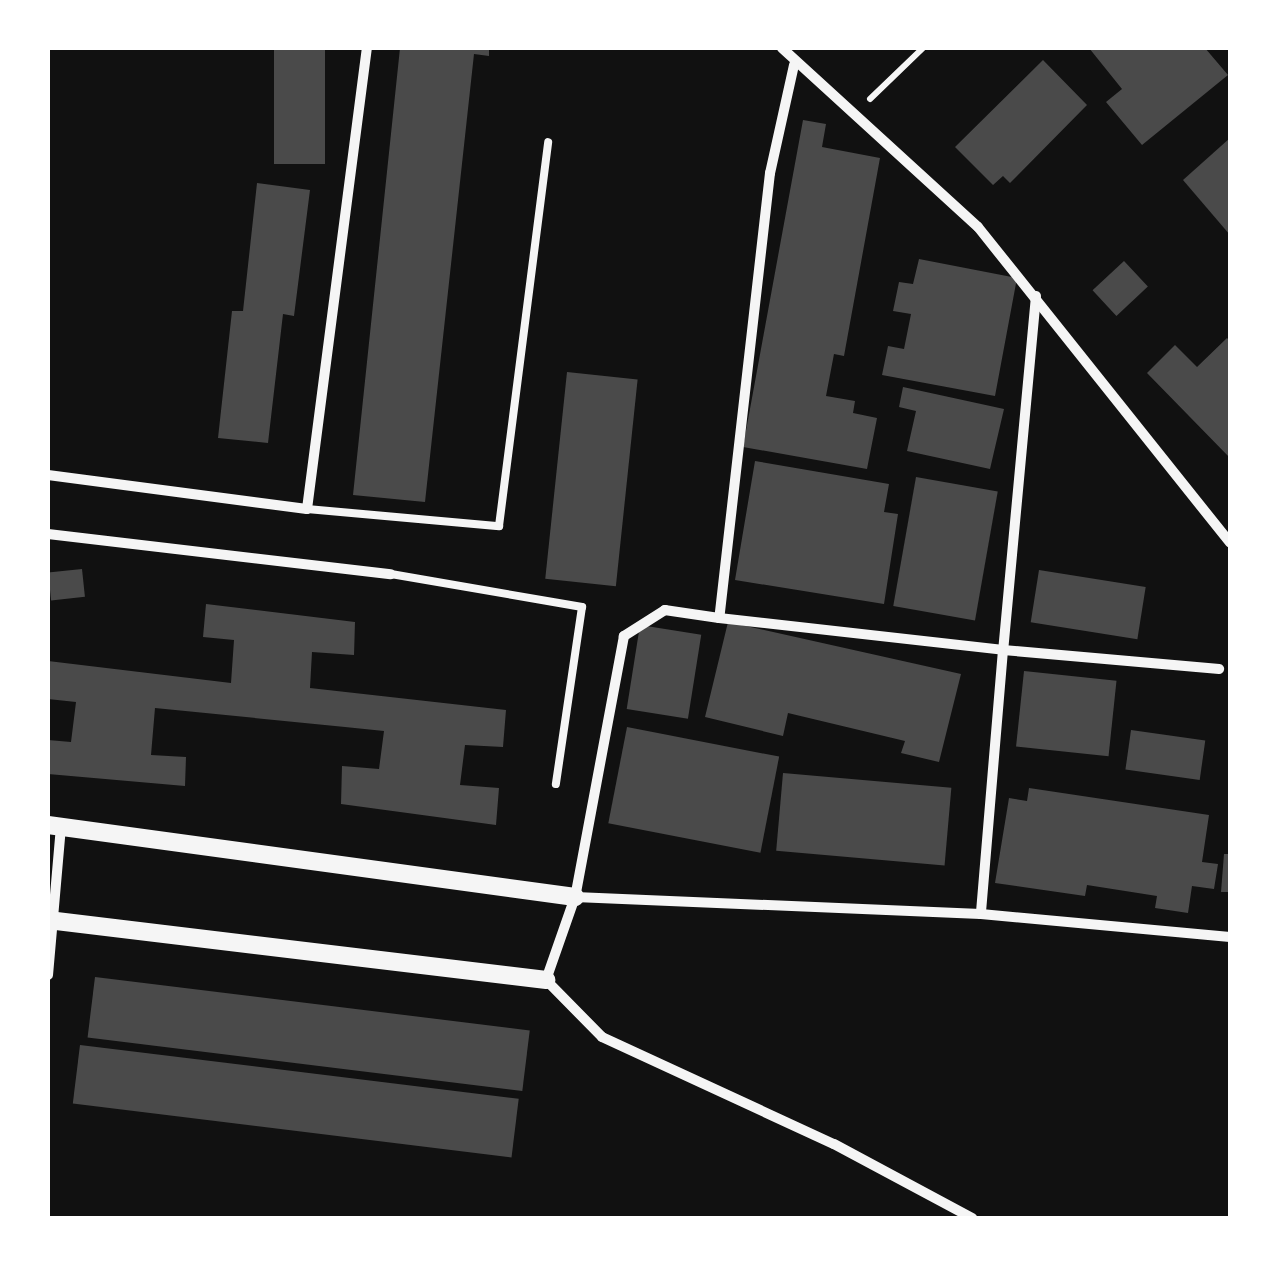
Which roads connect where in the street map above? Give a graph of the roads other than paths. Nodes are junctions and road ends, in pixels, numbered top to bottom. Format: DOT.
graph roads {
  1 [pos="367,48"];
  2 [pos="782,48"];
  3 [pos="794,65"];
  4 [pos="548,142"];
  5 [pos="1036,296"];
  6 [pos="48,475"];
  7 [pos="307,509"];
  8 [pos="48,534"];
  9 [pos="1230,543"];
  10 [pos="391,574"];
  11 [pos="719,618"];
  12 [pos="1004,650"];
  13 [pos="1220,669"];
  14 [pos="556,784"];
  15 [pos="54,826"];
  16 [pos="575,897"];
  17 [pos="981,914"];
  18 [pos="52,920"];
  19 [pos="1230,937"];
  20 [pos="48,975"];
  21 [pos="546,980"];
  22 [pos="972,1218"];
  1 -- 7 [label="street"];
  2 -- 3 [label="street"];
  3 -- 5 [label="street"];
  3 -- 11 [label="street"];
  4 -- 7 [label="lane"];
  5 -- 9 [label="street"];
  5 -- 12 [label="street"];
  6 -- 7 [label="street"];
  8 -- 10 [label="street"];
  10 -- 14 [label="lane"];
  11 -- 12 [label="street"];
  11 -- 16 [label="street"];
  12 -- 13 [label="street"];
  12 -- 17 [label="street"];
  15 -- 16 [label="street"];
  15 -- 18 [label="street"];
  16 -- 17 [label="street"];
  16 -- 21 [label="street"];
  17 -- 19 [label="street"];
  18 -- 20 [label="street"];
  18 -- 21 [label="street"];
  21 -- 22 [label="street"];
}
